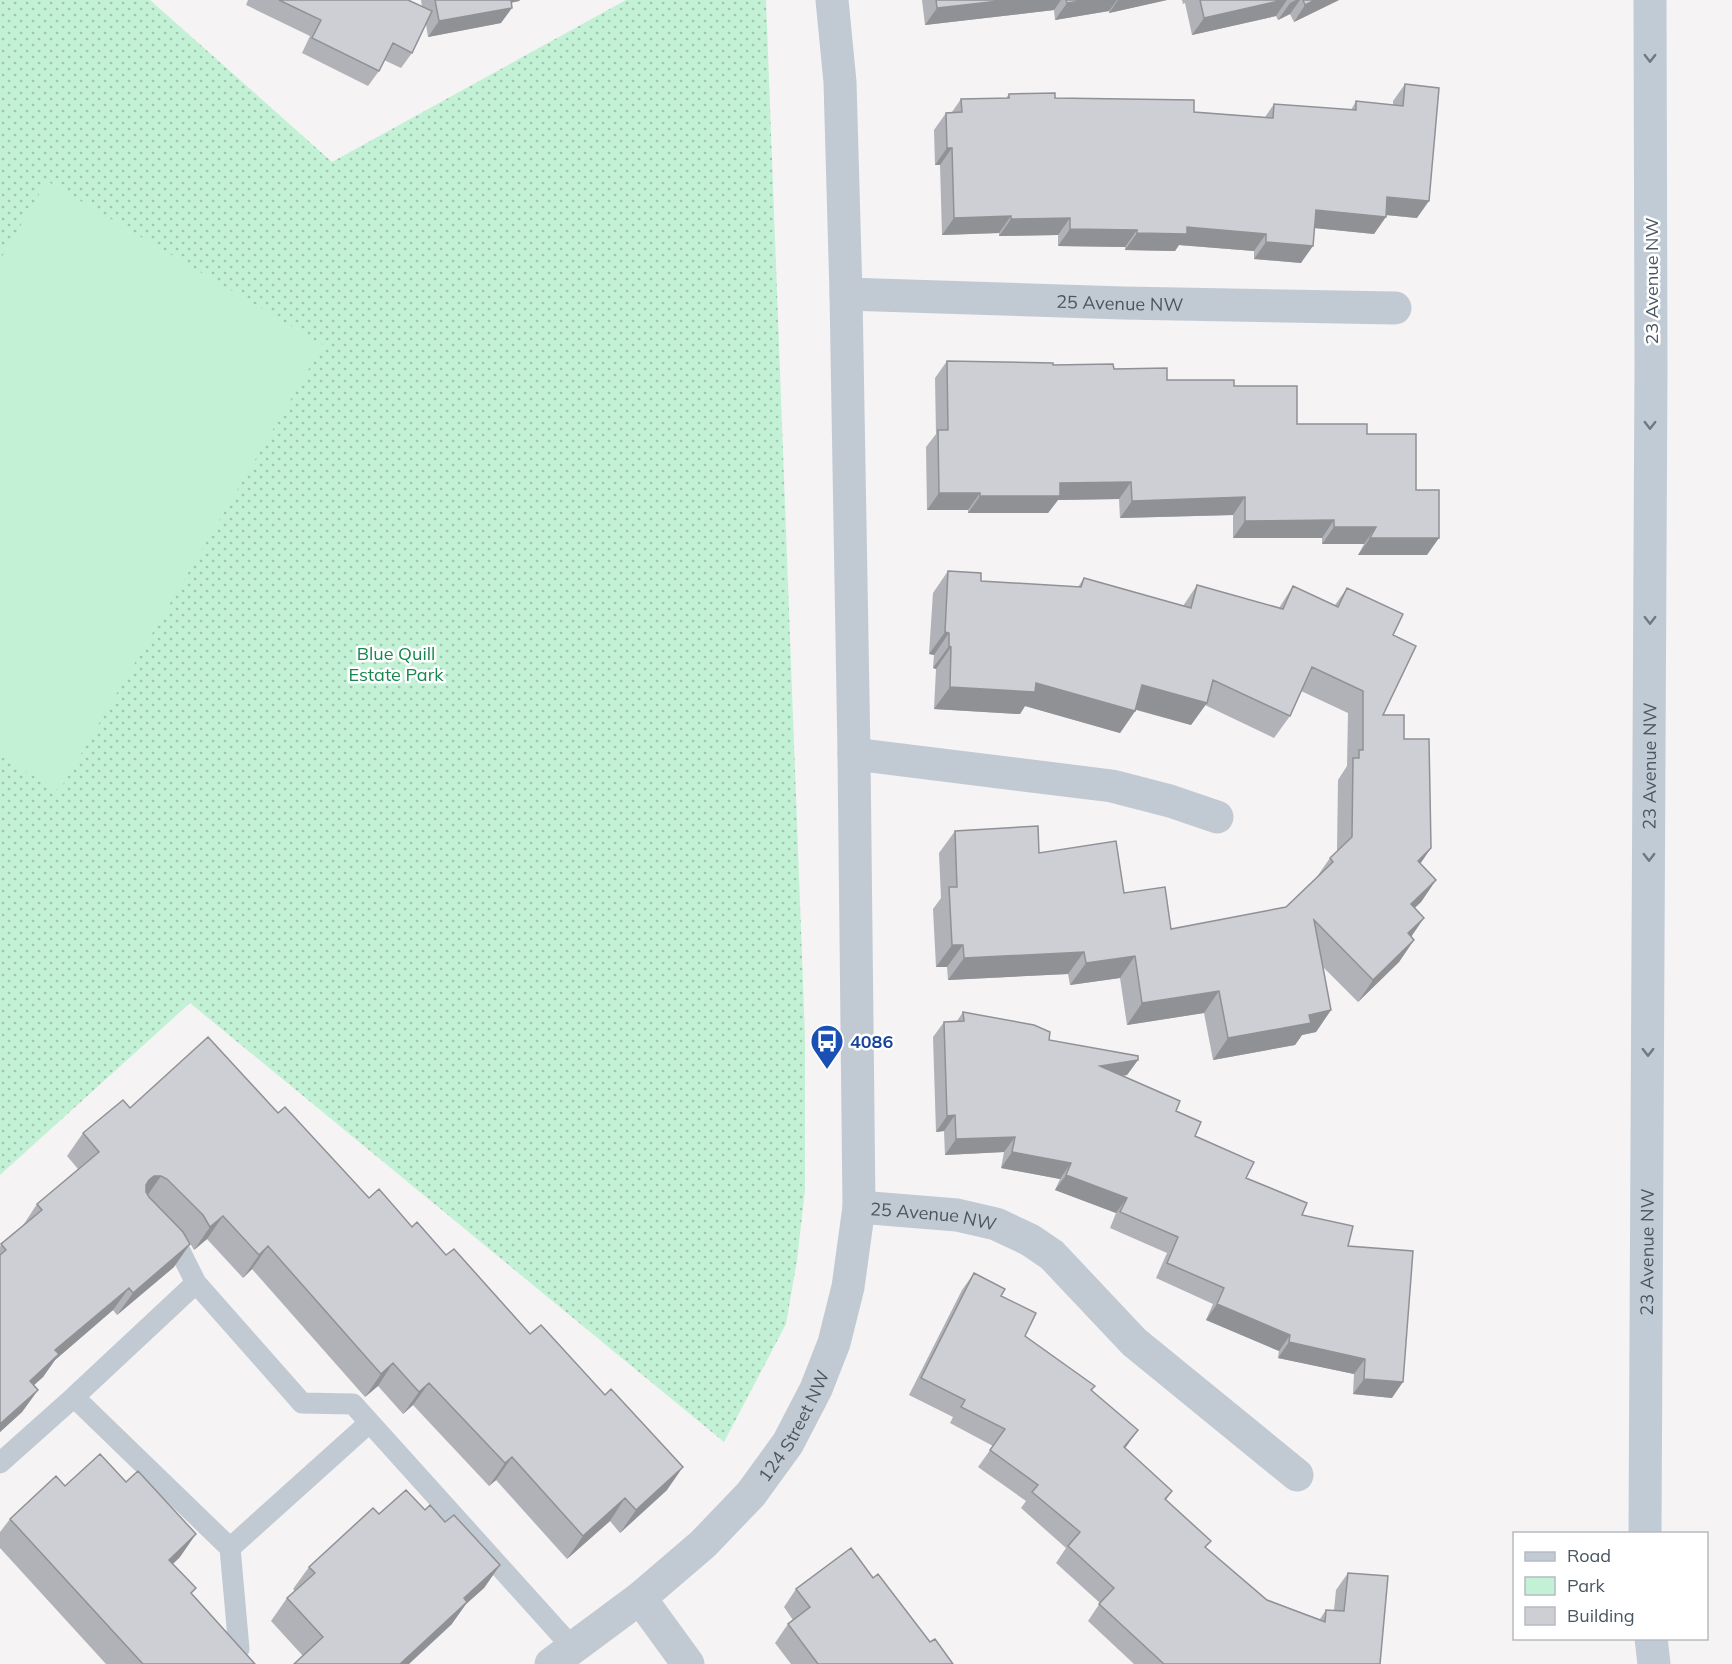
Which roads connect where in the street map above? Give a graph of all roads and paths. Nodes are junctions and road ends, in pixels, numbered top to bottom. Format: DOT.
graph roads {
  1 [pos="832,0"];
  2 [pos="1650,0"];
  3 [pos="846,294"];
  4 [pos="1395,308"];
  5 [pos="854,754"];
  6 [pos="1217,817"];
  7 [pos="859,1207"];
  8 [pos="149,1218"];
  9 [pos="196,1283"];
  10 [pos="74,1397"];
  11 [pos="369,1423"];
  12 [pos="0,1463"];
  13 [pos="1297,1474"];
  14 [pos="1646,1532"];
  15 [pos="230,1548"];
  16 [pos="640,1598"];
  17 [pos="1651,1640"];
  18 [pos="239,1649"];
  19 [pos="562,1656"];
  20 [pos="688,1664"];
  21 [pos="1654,1664"];
  1 -- 3 [label="street, 25 Avenue NW"];
  2 -- 14 [label="main road, 23 Avenue NW, one-way"];
  3 -- 4 [label="street, 25 Avenue NW"];
  3 -- 5 [label="street, 25 Avenue NW"];
  5 -- 6 [label="street"];
  5 -- 7 [label="street, 25 Avenue NW"];
  7 -- 13 [label="street, 25 Avenue NW"];
  7 -- 16 [label="street, 124 Street NW"];
  8 -- 9 [label="lane"];
  9 -- 10 [label="lane"];
  9 -- 11 [label="lane"];
  10 -- 12 [label="lane"];
  10 -- 15 [label="lane"];
  11 -- 15 [label="lane"];
  11 -- 19 [label="lane"];
  15 -- 18 [label="lane"];
  16 -- 19 [label="street, 124 Street NW"];
  16 -- 20 [label="street"];
  17 -- 21 [label="main road"];
}
